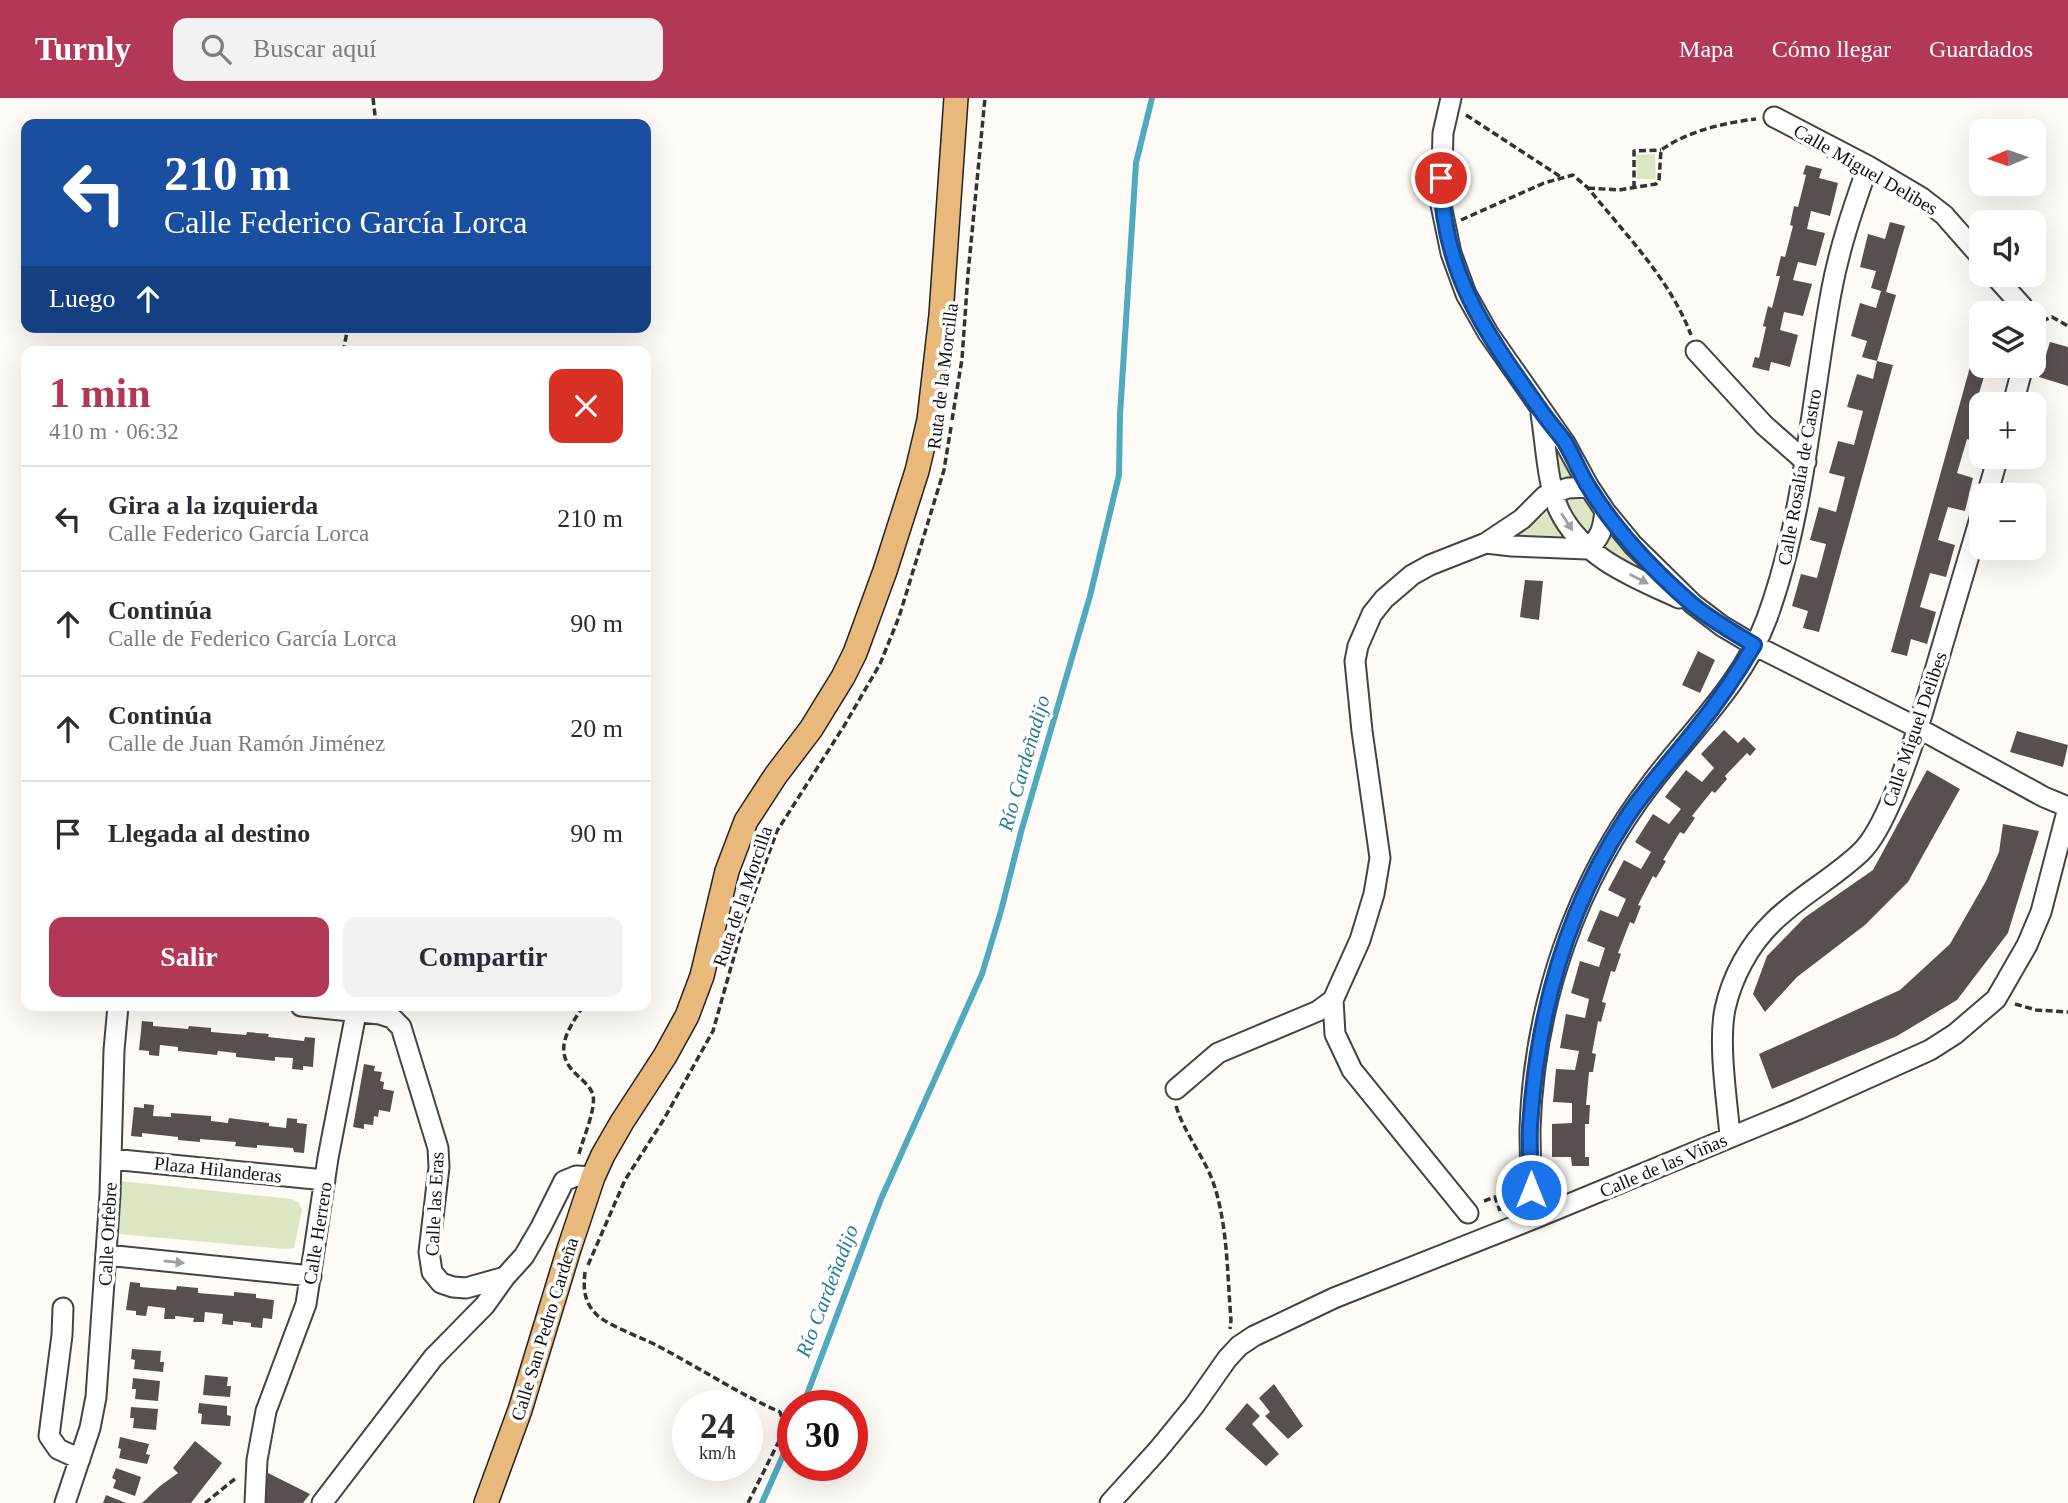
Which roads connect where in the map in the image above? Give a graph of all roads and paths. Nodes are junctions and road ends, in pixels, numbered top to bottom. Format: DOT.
graph roads {
  1 [pos="373,98"];
  2 [pos="956,98"];
  3 [pos="985,98"];
  4 [pos="1455,104"];
  5 [pos="1774,117"];
  6 [pos="375,119"];
  7 [pos="1661,150"];
  8 [pos="1868,166"];
  9 [pos="1561,177"];
  10 [pos="1588,188"];
  11 [pos="1634,188"];
  12 [pos="1456,223"];
  13 [pos="1969,243"];
  14 [pos="2005,287"];
  15 [pos="2017,301"];
  16 [pos="2046,319"];
  17 [pos="2068,326"];
  18 [pos="1696,351"];
  19 [pos="1540,409"];
  20 [pos="1806,462"];
  21 [pos="1589,487"];
  22 [pos="1553,491"];
  23 [pos="1605,511"];
  24 [pos="1486,543"];
  25 [pos="1587,549"];
  26 [pos="1969,556"];
  27 [pos="1693,604"];
  28 [pos="1754,645"];
  29 [pos="1918,728"];
  30 [pos="2068,807"];
  31 [pos="1996,999"];
  32 [pos="1333,1000"];
  33 [pos="118,1011"];
  34 [pos="340,1011"];
  35 [pos="580,1011"];
  36 [pos="2068,1012"];
  37 [pos="356,1013"];
  38 [pos="1176,1089"];
  39 [pos="1730,1136"];
  40 [pos="111,1159"];
  41 [pos="585,1177"];
  42 [pos="325,1180"];
  43 [pos="1531,1190"];
  44 [pos="1498,1203"];
  45 [pos="1501,1212"];
  46 [pos="1468,1213"];
  47 [pos="106,1255"];
  48 [pos="310,1276"];
  49 [pos="505,1277"];
  50 [pos="63,1308"];
  51 [pos="1227,1359"];
  52 [pos="80,1459"];
  53 [pos="238,1476"];
  54 [pos="65,1503"];
  55 [pos="205,1503"];
  56 [pos="255,1503"];
  57 [pos="322,1503"];
  58 [pos="486,1503"];
  59 [pos="748,1503"];
  60 [pos="1110,1503"];
  1 -- 6 [label="path"];
  2 -- 41 [label="main road, Calle San Pedro Cardeña"];
  3 -- 59 [label="path, Ruta de la Morcilla"];
  4 -- 9 [label="path"];
  4 -- 19 [label="street"];
  5 -- 7 [label="path"];
  5 -- 8 [label="street, Calle Miguel Delibes"];
  7 -- 11 [label="path"];
  7 -- 11 [label="path"];
  8 -- 13 [label="street, Calle Miguel Delibes"];
  8 -- 20 [label="street, Calle Rosalía de Castro"];
  9 -- 10 [label="path"];
  9 -- 12 [label="path"];
  10 -- 11 [label="path"];
  10 -- 18 [label="path"];
  14 -- 15 [label="street"];
  16 -- 17 [label="path"];
  18 -- 20 [label="street"];
  19 -- 21 [label="street"];
  19 -- 22 [label="street"];
  20 -- 28 [label="street, Calle Rosalía de Castro"];
  21 -- 22 [label="street"];
  21 -- 23 [label="street"];
  22 -- 24 [label="street"];
  22 -- 25 [label="street, one-way"];
  23 -- 25 [label="street"];
  23 -- 27 [label="street"];
  24 -- 25 [label="street"];
  24 -- 32 [label="street"];
  25 -- 27 [label="street, one-way"];
  26 -- 29 [label="street, Calle Miguel Delibes"];
  27 -- 28 [label="street"];
  28 -- 29 [label="street"];
  28 -- 43 [label="street, Calle Rosalía de Castro"];
  29 -- 30 [label="street"];
  29 -- 39 [label="street, Calle Miguel Delibes"];
  30 -- 31 [label="street, Calle de las Viñas"];
  31 -- 36 [label="path"];
  31 -- 39 [label="street, Calle de las Viñas"];
  32 -- 38 [label="street"];
  32 -- 46 [label="street"];
  33 -- 40 [label="street, Calle Orfebre"];
  34 -- 37 [label="street, Calle las Eras"];
  35 -- 41 [label="path"];
  37 -- 42 [label="street, Calle Herrero"];
  37 -- 49 [label="street, Calle las Eras"];
  38 -- 51 [label="path"];
  39 -- 51 [label="street, Calle de las Viñas"];
  40 -- 42 [label="street, Plaza Hilanderas"];
  40 -- 47 [label="street, Calle Orfebre"];
  41 -- 49 [label="street"];
  41 -- 58 [label="main road, Calle San Pedro Cardeña"];
  42 -- 48 [label="street, Calle Herrero"];
  44 -- 45 [label="path"];
  47 -- 48 [label="street, one-way"];
  47 -- 52 [label="street, Calle Orfebre"];
  48 -- 56 [label="street, Calle Herrero"];
  49 -- 57 [label="street"];
  50 -- 52 [label="street"];
  51 -- 60 [label="street, Calle de las Viñas"];
  52 -- 54 [label="street, Calle Orfebre"];
  53 -- 55 [label="path"];
}
